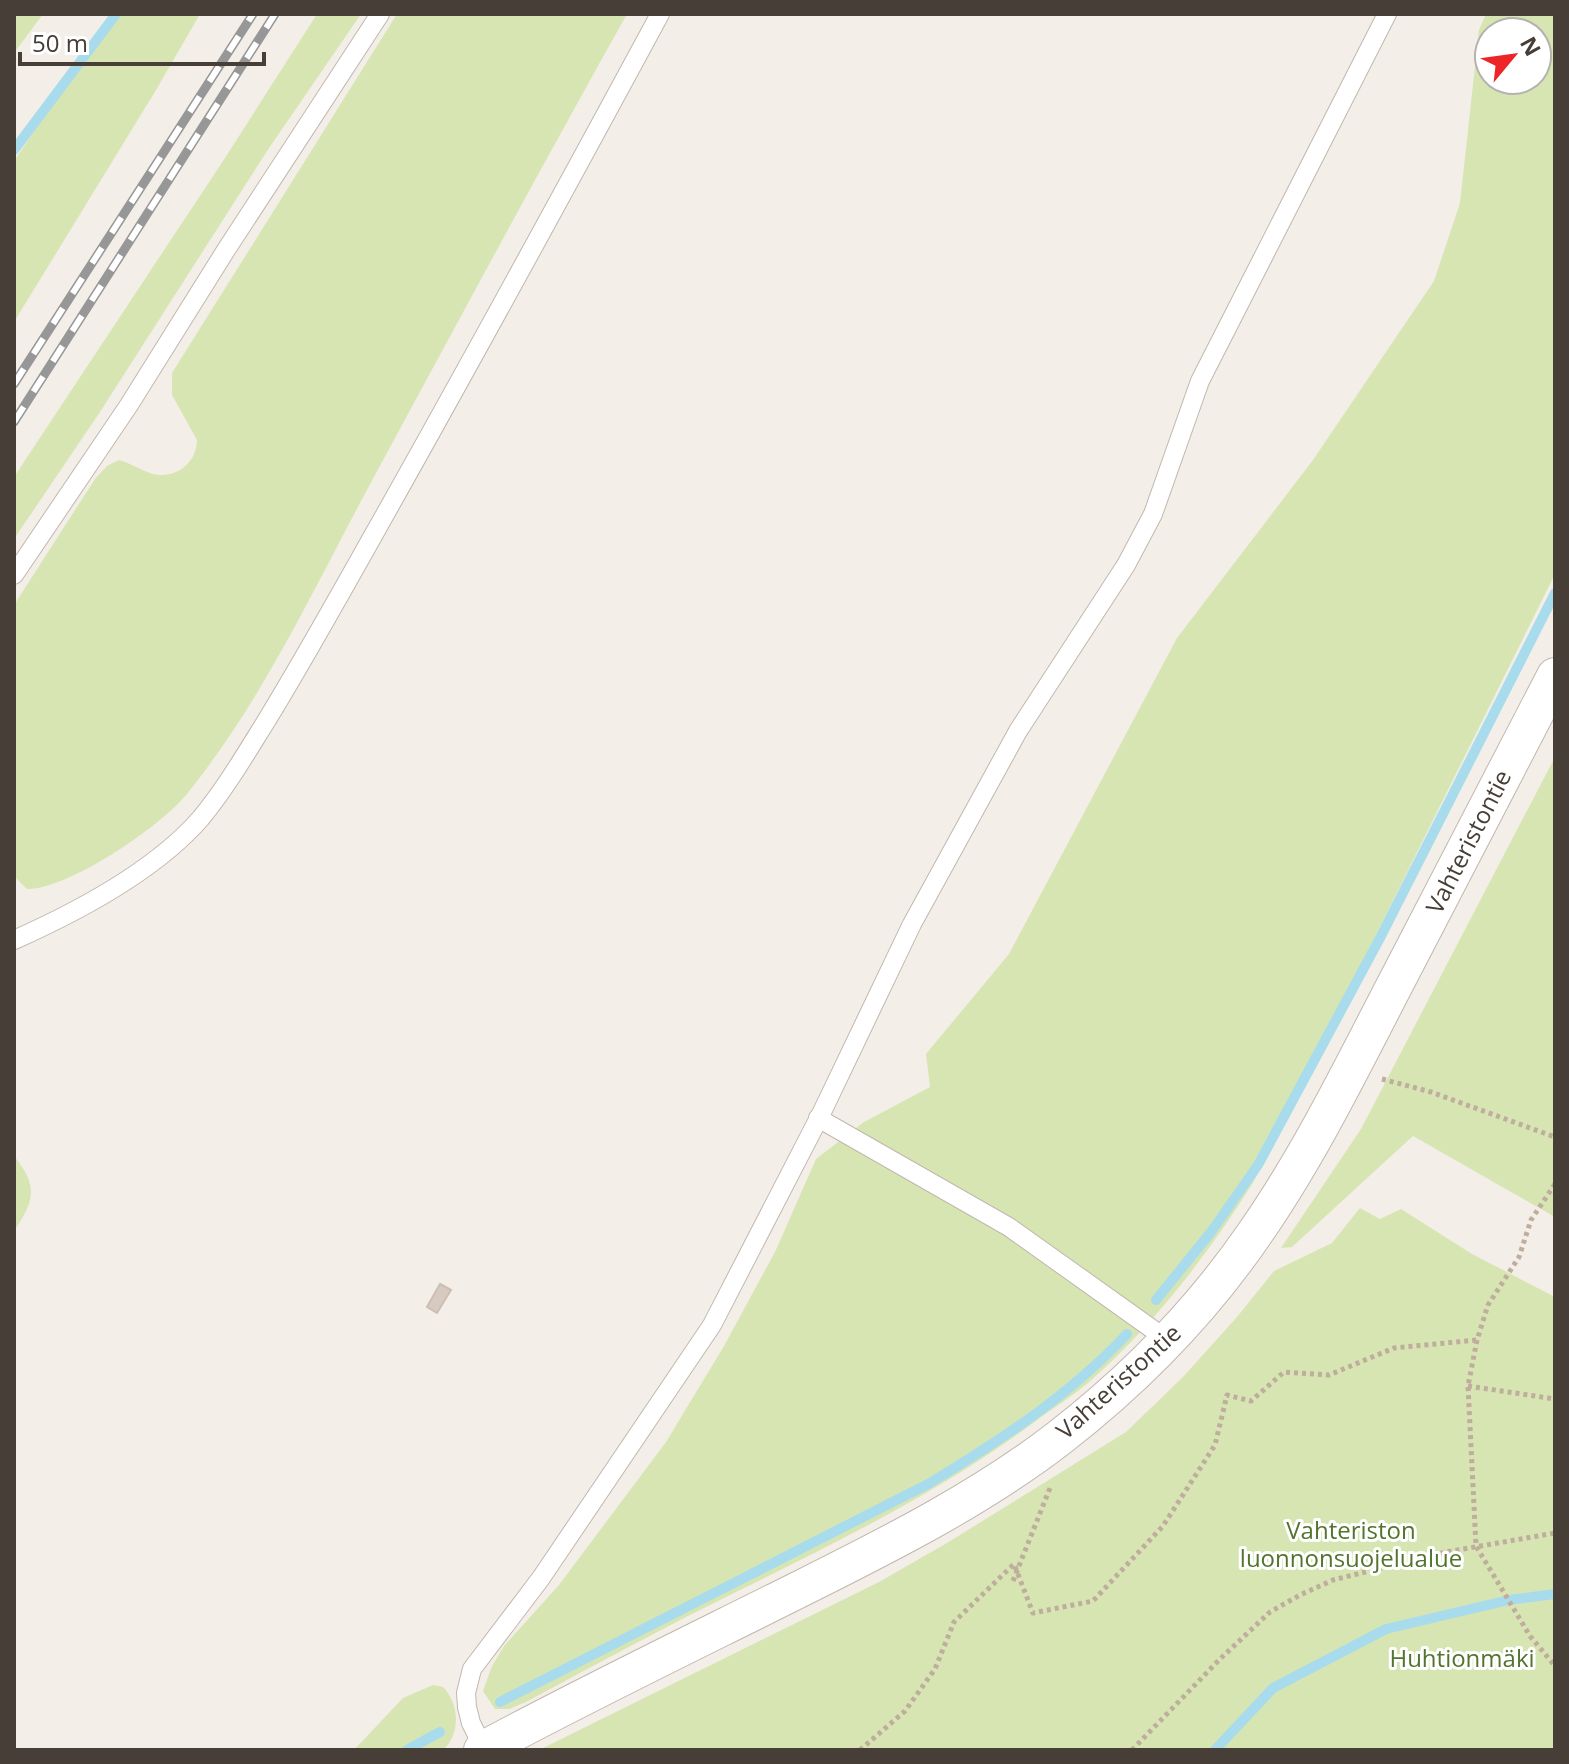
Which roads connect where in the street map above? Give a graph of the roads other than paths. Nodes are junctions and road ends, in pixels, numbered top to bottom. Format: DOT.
graph roads {
  1 [pos="380,14"];
  2 [pos="660,14"];
  3 [pos="1387,14"];
  4 [pos="14,575"];
  5 [pos="1555,676"];
  6 [pos="14,940"];
  7 [pos="818,1118"];
  8 [pos="1169,1341"];
  9 [pos="483,1749"];
  1 -- 4 [label="lane"];
  2 -- 6 [label="lane"];
  3 -- 7 [label="lane"];
  5 -- 8 [label="street, Vahteristontie"];
  7 -- 8 [label="lane"];
  7 -- 9 [label="lane"];
  8 -- 9 [label="street, Vahteristontie"];
}
